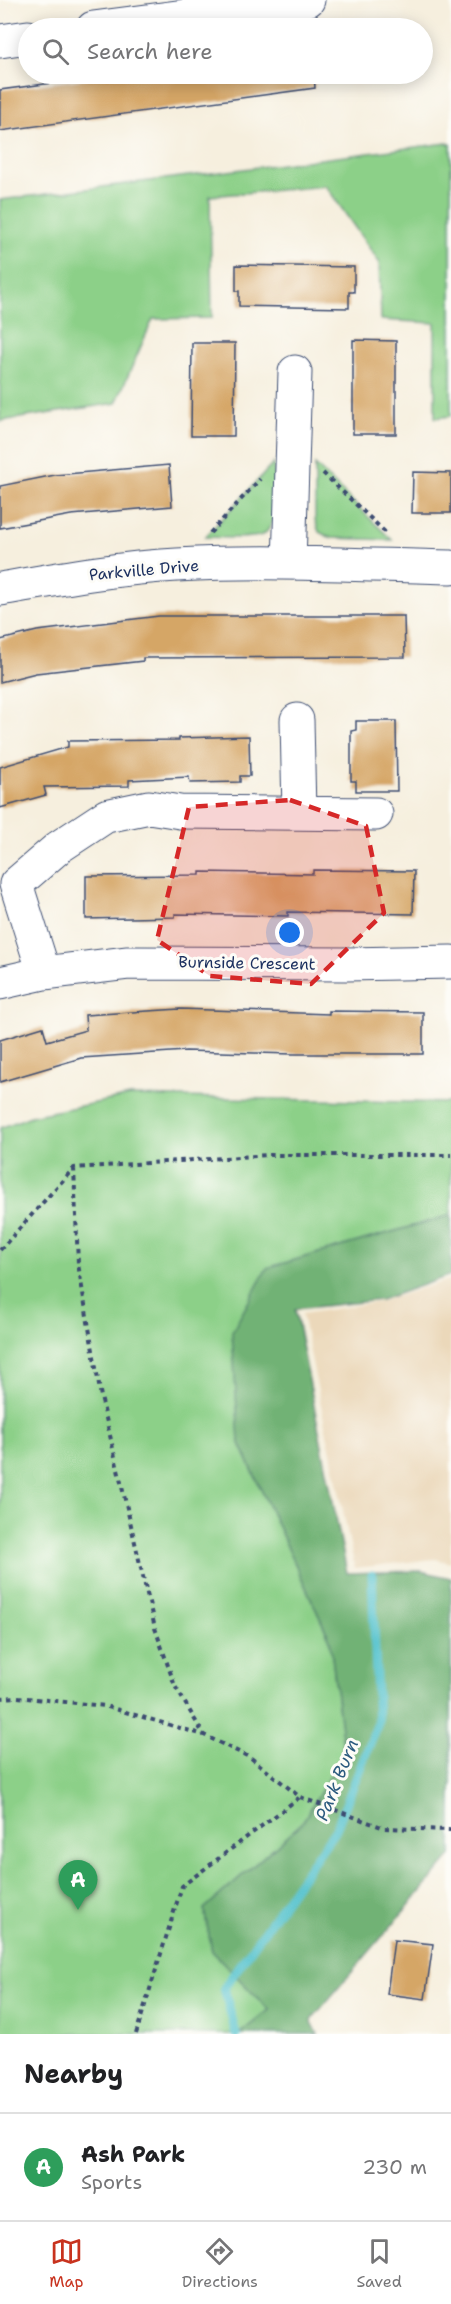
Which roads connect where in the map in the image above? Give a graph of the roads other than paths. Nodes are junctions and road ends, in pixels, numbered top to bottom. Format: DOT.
graph roads {
  1 [pos="308,0"];
  2 [pos="170,18"];
  3 [pos="18,38"];
  4 [pos="0,41"];
  5 [pos="295,372"];
  6 [pos="290,563"];
  7 [pos="435,567"];
  8 [pos="0,589"];
  9 [pos="297,720"];
  10 [pos="299,813"];
  11 [pos="376,814"];
  12 [pos="8,885"];
  13 [pos="451,962"];
  14 [pos="44,973"];
  15 [pos="0,983"];
  1 -- 2 [label="street"];
  3 -- 4 [label="street"];
  5 -- 6 [label="street"];
  6 -- 7 [label="street, Parkville Drive"];
  6 -- 8 [label="street, Parkville Drive"];
  9 -- 10 [label="street"];
  10 -- 11 [label="street"];
  10 -- 12 [label="street"];
  12 -- 14 [label="street"];
  13 -- 14 [label="street, Burnside Crescent"];
  14 -- 15 [label="street, Burnside Crescent"];
}
